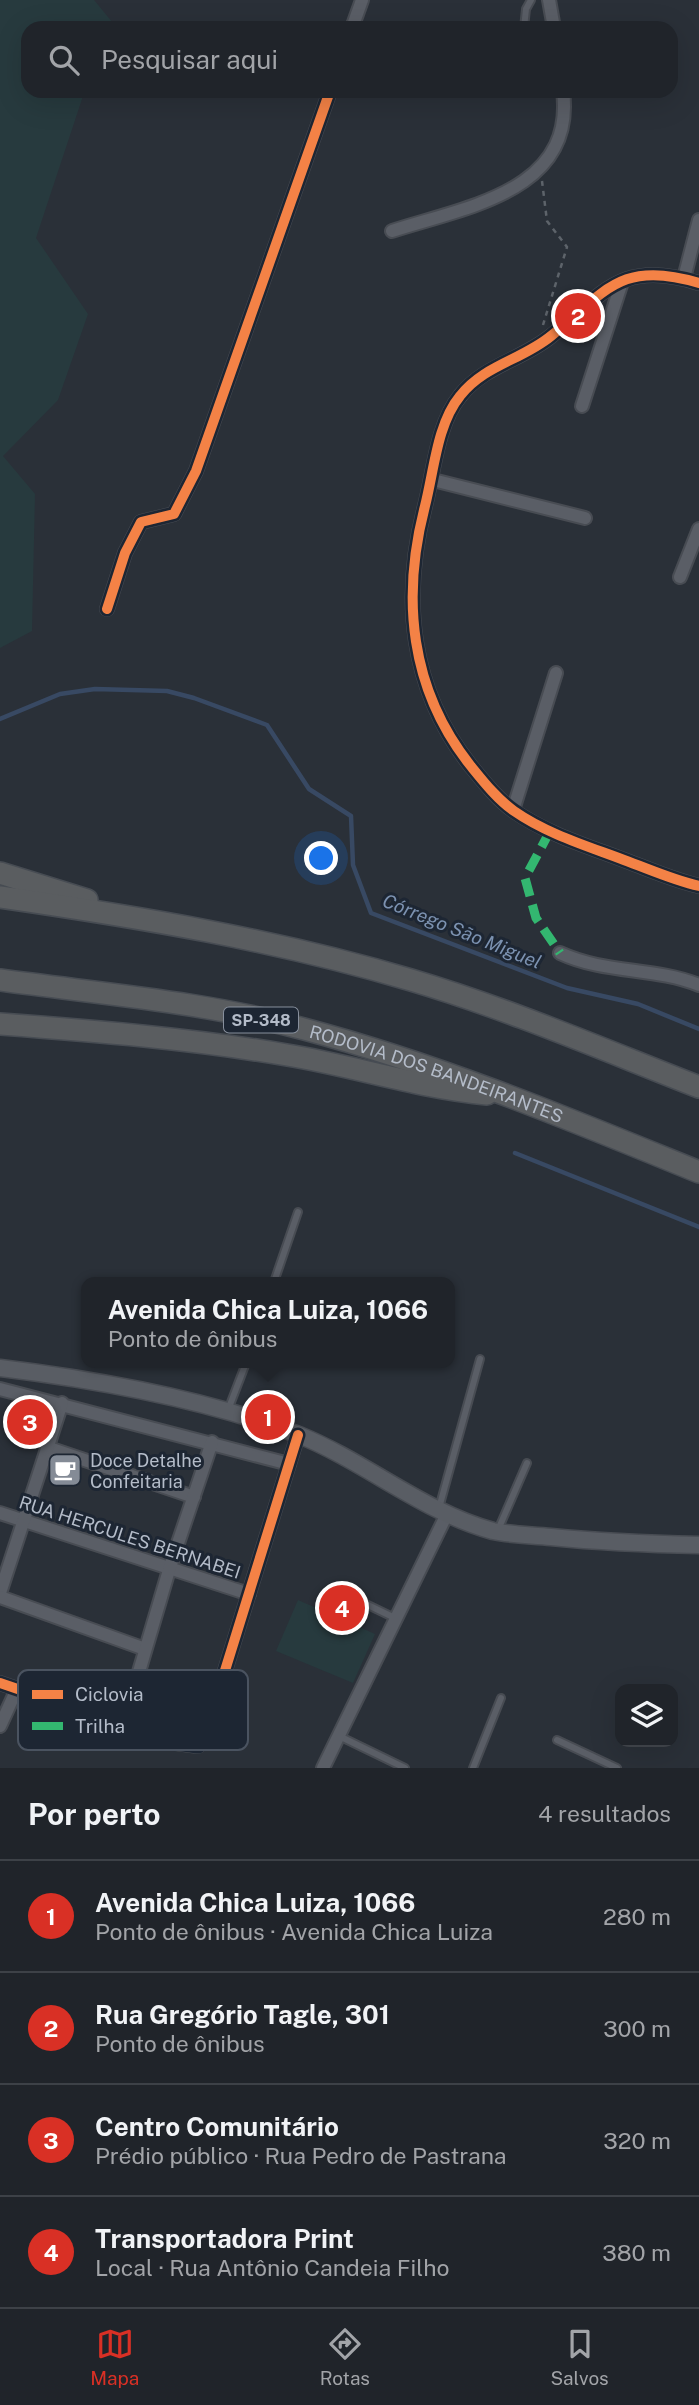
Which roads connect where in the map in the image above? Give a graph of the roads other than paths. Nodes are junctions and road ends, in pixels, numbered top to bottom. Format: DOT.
graph roads {
  1 [pos="362,0"];
  2 [pos="531,0"];
  3 [pos="550,0"];
  4 [pos="354,21"];
  5 [pos="525,21"];
  6 [pos="553,21"];
  7 [pos="328,98"];
  8 [pos="564,98"];
  9 [pos="699,220"];
  10 [pos="392,231"];
  11 [pos="684,278"];
  12 [pos="622,282"];
  13 [pos="699,283"];
  14 [pos="582,406"];
  15 [pos="433,481"];
  16 [pos="585,518"];
  17 [pos="699,529"];
  18 [pos="680,577"];
  19 [pos="107,609"];
  20 [pos="556,673"];
  21 [pos="513,810"];
  22 [pos="0,873"];
  23 [pos="699,886"];
  24 [pos="0,897"];
  25 [pos="149,919"];
  26 [pos="560,953"];
  27 [pos="0,980"];
  28 [pos="699,985"];
  29 [pos="0,1024"];
  30 [pos="699,1087"];
  31 [pos="513,1097"];
  32 [pos="699,1172"];
  33 [pos="298,1212"];
  34 [pos="276,1277"];
  35 [pos="480,1359"];
  36 [pos="0,1368"];
  37 [pos="244,1368"];
  38 [pos="0,1389"];
  39 [pos="62,1403"];
  40 [pos="227,1412"];
  41 [pos="298,1435"];
  42 [pos="212,1442"];
  43 [pos="49,1448"];
  44 [pos="527,1463"];
  45 [pos="289,1464"];
  46 [pos="194,1497"];
  47 [pos="442,1512"];
  48 [pos="0,1513"];
  49 [pos="22,1520"];
  50 [pos="498,1532"];
  51 [pos="699,1545"];
  52 [pos="169,1570"];
  53 [pos="249,1594"];
  54 [pos="345,1594"];
  55 [pos="0,1595"];
  56 [pos="397,1619"];
  57 [pos="145,1649"];
  58 [pos="139,1670"];
  59 [pos="224,1670"];
  60 [pos="0,1683"];
  61 [pos="17,1689"];
  62 [pos="501,1698"];
  63 [pos="0,1726"];
  64 [pos="339,1736"];
  65 [pos="557,1740"];
  66 [pos="323,1768"];
  67 [pos="405,1768"];
  68 [pos="472,1768"];
  69 [pos="617,1768"];
  1 -- 4 [label="street"];
  2 -- 5 [label="lane"];
  3 -- 6 [label="street"];
  7 -- 19 [label="street"];
  8 -- 10 [label="street"];
  9 -- 11 [label="street"];
  11 -- 12 [label="street"];
  11 -- 13 [label="street"];
  12 -- 14 [label="street"];
  12 -- 15 [label="street"];
  15 -- 16 [label="street"];
  15 -- 21 [label="street"];
  17 -- 18 [label="street"];
  20 -- 21 [label="street"];
  21 -- 23 [label="street"];
  22 -- 25 [label="highway"];
  24 -- 25 [label="highway"];
  25 -- 30 [label="highway"];
  26 -- 28 [label="street"];
  27 -- 31 [label="highway, RODOVIA DOS BANDEIRANTES / SP-348"];
  29 -- 31 [label="highway"];
  31 -- 32 [label="highway, RODOVIA DOS BANDEIRANTES / SP-348"];
  33 -- 34 [label="lane"];
  35 -- 47 [label="lane"];
  36 -- 40 [label="main road"];
  37 -- 40 [label="lane"];
  38 -- 39 [label="street"];
  39 -- 42 [label="street"];
  39 -- 43 [label="street"];
  40 -- 41 [label="main road"];
  41 -- 45 [label="street"];
  41 -- 47 [label="main road"];
  42 -- 45 [label="street"];
  42 -- 46 [label="street"];
  43 -- 46 [label="street"];
  43 -- 49 [label="street"];
  44 -- 50 [label="lane"];
  45 -- 53 [label="street"];
  46 -- 52 [label="street"];
  47 -- 50 [label="main road"];
  47 -- 56 [label="street"];
  48 -- 49 [label="street, RUA HERCULES BERNABEI"];
  49 -- 52 [label="street, RUA HERCULES BERNABEI"];
  49 -- 55 [label="street"];
  50 -- 51 [label="main road"];
  52 -- 53 [label="street, RUA HERCULES BERNABEI"];
  52 -- 57 [label="street"];
  53 -- 59 [label="street"];
  54 -- 56 [label="lane"];
  55 -- 57 [label="street"];
  56 -- 64 [label="street"];
  57 -- 58 [label="street"];
  60 -- 61 [label="street"];
  61 -- 63 [label="street"];
  62 -- 68 [label="lane"];
  64 -- 66 [label="street"];
  64 -- 67 [label="lane"];
  65 -- 69 [label="lane"];
}
